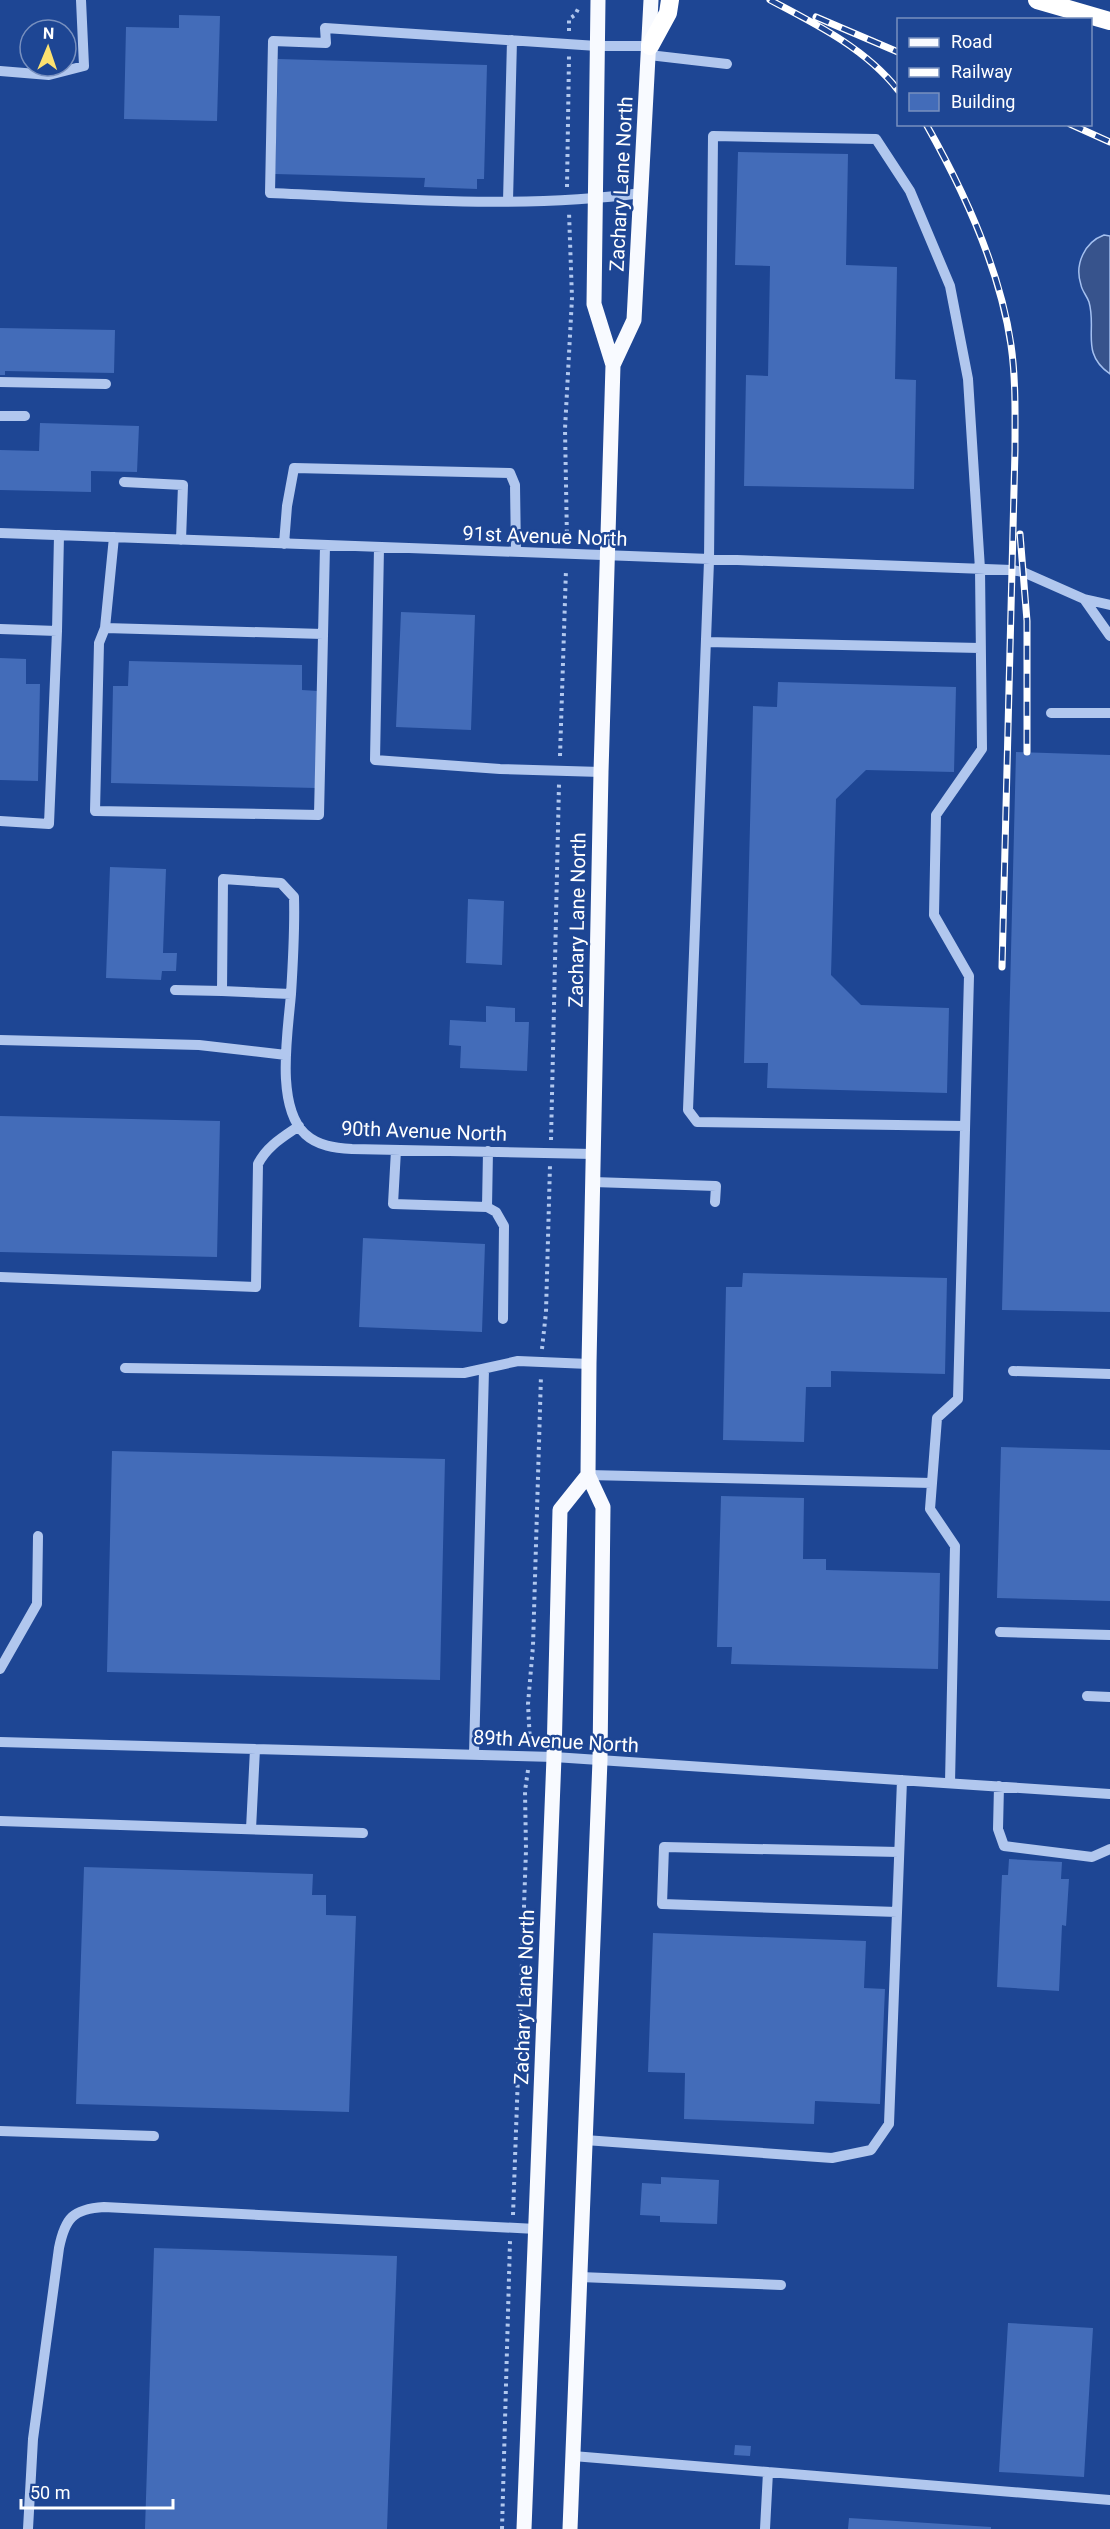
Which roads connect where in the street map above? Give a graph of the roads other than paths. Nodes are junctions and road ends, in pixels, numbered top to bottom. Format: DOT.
graph roads {
  1 [pos="81,0"];
  2 [pos="598,0"];
  3 [pos="651,0"];
  4 [pos="670,0"];
  5 [pos="1037,0"];
  6 [pos="1074,0"];
  7 [pos="1110,15"];
  8 [pos="1110,21"];
  9 [pos="512,40"];
  10 [pos="597,46"];
  11 [pos="650,51"];
  12 [pos="727,64"];
  13 [pos="0,71"];
  14 [pos="641,193"];
  15 [pos="594,200"];
  16 [pos="508,201"];
  17 [pos="613,365"];
  18 [pos="0,382"];
  19 [pos="106,384"];
  20 [pos="25,416"];
  21 [pos="0,417"];
  22 [pos="124,482"];
  23 [pos="0,533"];
  24 [pos="59,535"];
  25 [pos="114,537"];
  26 [pos="181,540"];
  27 [pos="284,544"];
  28 [pos="325,546"];
  29 [pos="379,548"];
  30 [pos="516,552"];
  31 [pos="607,556"];
  32 [pos="709,561"];
  33 [pos="980,569"];
  34 [pos="1084,599"];
  35 [pos="1110,605"];
  36 [pos="105,628"];
  37 [pos="0,629"];
  38 [pos="57,631"];
  39 [pos="323,634"];
  40 [pos="1110,636"];
  41 [pos="706,642"];
  42 [pos="980,648"];
  43 [pos="1051,713"];
  44 [pos="1110,713"];
  45 [pos="601,772"];
  46 [pos="0,821"];
  47 [pos="175,990"];
  48 [pos="222,991"];
  49 [pos="291,994"];
  50 [pos="0,1040"];
  51 [pos="286,1055"];
  52 [pos="298,1126"];
  53 [pos="965,1126"];
  54 [pos="396,1150"];
  55 [pos="488,1152"];
  56 [pos="593,1154"];
  57 [pos="592,1182"];
  58 [pos="715,1202"];
  59 [pos="487,1207"];
  60 [pos="0,1277"];
  61 [pos="503,1319"];
  62 [pos="589,1364"];
  63 [pos="125,1368"];
  64 [pos="484,1370"];
  65 [pos="1014,1371"];
  66 [pos="1110,1374"];
  67 [pos="588,1475"];
  68 [pos="932,1483"];
  69 [pos="38,1536"];
  70 [pos="1000,1632"];
  71 [pos="1110,1635"];
  72 [pos="0,1669"];
  73 [pos="1087,1696"];
  74 [pos="1110,1697"];
  75 [pos="0,1742"];
  76 [pos="255,1749"];
  77 [pos="474,1754"];
  78 [pos="554,1757"];
  79 [pos="600,1760"];
  80 [pos="902,1780"];
  81 [pos="950,1783"];
  82 [pos="999,1786"];
  83 [pos="1110,1794"];
  84 [pos="0,1821"];
  85 [pos="251,1829"];
  86 [pos="363,1833"];
  87 [pos="1110,1850"];
  88 [pos="899,1851"];
  89 [pos="897,1912"];
  90 [pos="0,2131"];
  91 [pos="154,2136"];
  92 [pos="585,2140"];
  93 [pos="536,2229"];
  94 [pos="580,2277"];
  95 [pos="781,2284"];
  96 [pos="573,2456"];
  97 [pos="768,2472"];
  98 [pos="1110,2500"];
  99 [pos="28,2529"];
  100 [pos="524,2529"];
  101 [pos="570,2529"];
  102 [pos="765,2529"];
  1 -- 13 [label="street"];
  2 -- 10 [label="main road, Zachary Lane North"];
  3 -- 11 [label="main road, Zachary Lane North"];
  4 -- 11 [label="highway"];
  5 -- 8 [label="highway"];
  6 -- 7 [label="highway"];
  9 -- 10 [label="street"];
  9 -- 16 [label="street"];
  9 -- 16 [label="street"];
  10 -- 11 [label="street"];
  10 -- 15 [label="main road, Zachary Lane North"];
  11 -- 12 [label="street"];
  11 -- 14 [label="main road, Zachary Lane North"];
  14 -- 15 [label="street"];
  14 -- 17 [label="main road, Zachary Lane North"];
  15 -- 16 [label="street"];
  15 -- 17 [label="main road, Zachary Lane North"];
  17 -- 31 [label="main road, Zachary Lane North"];
  18 -- 19 [label="street"];
  20 -- 21 [label="street"];
  22 -- 26 [label="street"];
  23 -- 24 [label="street, 91st Avenue North"];
  24 -- 25 [label="street, 91st Avenue North"];
  24 -- 38 [label="street"];
  25 -- 26 [label="street, 91st Avenue North"];
  25 -- 36 [label="street"];
  26 -- 27 [label="street, 91st Avenue North"];
  27 -- 28 [label="street, 91st Avenue North"];
  27 -- 30 [label="street"];
  28 -- 29 [label="street, 91st Avenue North"];
  28 -- 39 [label="street"];
  29 -- 30 [label="street, 91st Avenue North"];
  29 -- 45 [label="street"];
  30 -- 31 [label="street, 91st Avenue North"];
  31 -- 32 [label="street, 91st Avenue North"];
  31 -- 45 [label="main road, Zachary Lane North"];
  32 -- 33 [label="street, 91st Avenue North"];
  32 -- 33 [label="street"];
  32 -- 41 [label="street"];
  33 -- 34 [label="street, 91st Avenue North"];
  33 -- 42 [label="street"];
  34 -- 35 [label="street, 91st Avenue North"];
  34 -- 40 [label="street"];
  36 -- 39 [label="street"];
  36 -- 39 [label="street"];
  37 -- 38 [label="street"];
  38 -- 46 [label="street"];
  41 -- 42 [label="street"];
  41 -- 53 [label="street"];
  42 -- 53 [label="street"];
  43 -- 44 [label="street"];
  45 -- 56 [label="main road, Zachary Lane North"];
  47 -- 48 [label="street"];
  48 -- 49 [label="street"];
  48 -- 49 [label="street"];
  49 -- 51 [label="street"];
  50 -- 51 [label="street"];
  51 -- 52 [label="street"];
  52 -- 54 [label="street, 90th Avenue North"];
  52 -- 60 [label="street"];
  53 -- 68 [label="street"];
  54 -- 55 [label="street, 90th Avenue North"];
  54 -- 59 [label="street"];
  55 -- 56 [label="street, 90th Avenue North"];
  55 -- 59 [label="street"];
  56 -- 57 [label="main road, Zachary Lane North"];
  57 -- 58 [label="street"];
  57 -- 62 [label="main road, Zachary Lane North"];
  59 -- 61 [label="street"];
  62 -- 64 [label="street"];
  62 -- 67 [label="main road, Zachary Lane North"];
  63 -- 64 [label="street"];
  64 -- 77 [label="street"];
  65 -- 66 [label="street"];
  67 -- 68 [label="street"];
  67 -- 78 [label="main road, Zachary Lane North"];
  67 -- 79 [label="main road, Zachary Lane North"];
  68 -- 81 [label="street"];
  69 -- 72 [label="street"];
  70 -- 71 [label="street"];
  73 -- 74 [label="street"];
  75 -- 76 [label="street, 89th Avenue North"];
  76 -- 77 [label="street, 89th Avenue North"];
  76 -- 85 [label="street"];
  77 -- 78 [label="street, 89th Avenue North"];
  78 -- 79 [label="street, 89th Avenue North"];
  78 -- 93 [label="main road, Zachary Lane North"];
  79 -- 80 [label="street, 89th Avenue North"];
  79 -- 92 [label="main road, Zachary Lane North"];
  80 -- 81 [label="street, 89th Avenue North"];
  80 -- 88 [label="street"];
  81 -- 82 [label="street, 89th Avenue North"];
  82 -- 83 [label="street, 89th Avenue North"];
  82 -- 87 [label="street"];
  84 -- 85 [label="street"];
  85 -- 86 [label="street"];
  88 -- 89 [label="street"];
  88 -- 89 [label="street"];
  89 -- 92 [label="street"];
  90 -- 91 [label="street"];
  92 -- 94 [label="main road, Zachary Lane North"];
  93 -- 99 [label="street"];
  93 -- 100 [label="main road, Zachary Lane North"];
  94 -- 95 [label="street"];
  94 -- 96 [label="main road, Zachary Lane North"];
  96 -- 97 [label="street"];
  96 -- 101 [label="main road, Zachary Lane North"];
  97 -- 98 [label="street"];
  97 -- 102 [label="street"];
}
